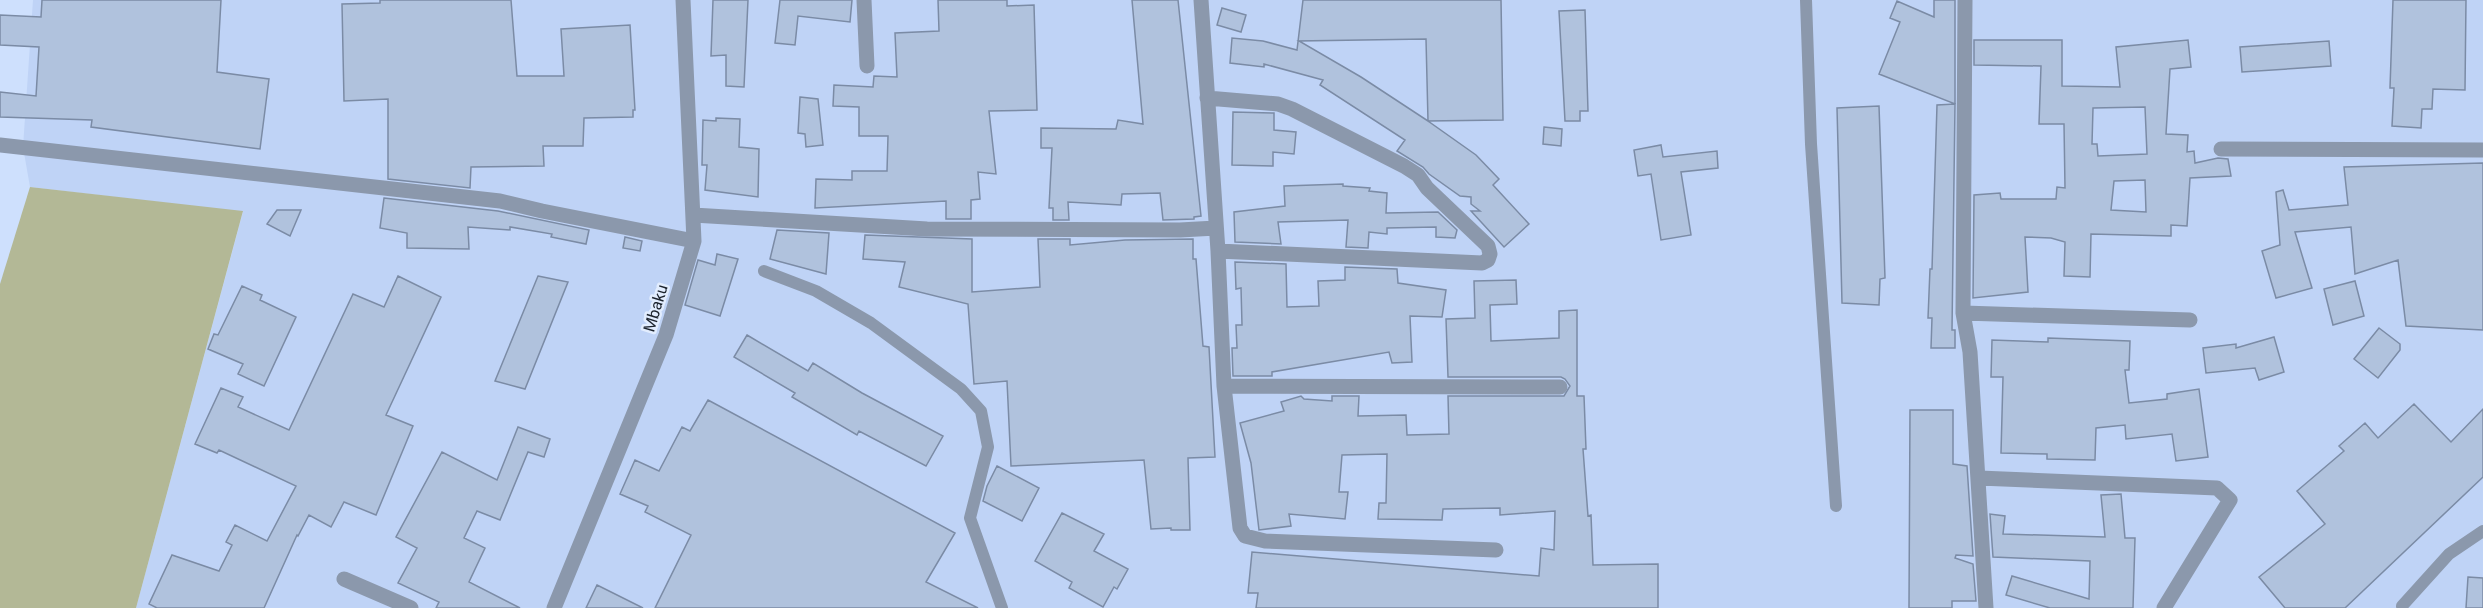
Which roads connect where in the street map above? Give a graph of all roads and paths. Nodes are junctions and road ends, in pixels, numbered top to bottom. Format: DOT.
graph roads {
  1 [pos="683,0"];
  2 [pos="864,0"];
  3 [pos="1201,0"];
  4 [pos="1806,0"];
  5 [pos="1965,0"];
  6 [pos="867,66"];
  7 [pos="1207,98"];
  8 [pos="0,146"];
  9 [pos="2222,149"];
  10 [pos="2483,150"];
  11 [pos="693,215"];
  12 [pos="1216,228"];
  13 [pos="694,241"];
  14 [pos="1218,250"];
  15 [pos="764,271"];
  16 [pos="1963,313"];
  17 [pos="2190,320"];
  18 [pos="1224,386"];
  19 [pos="1560,387"];
  20 [pos="1979,478"];
  21 [pos="1836,506"];
  22 [pos="2483,531"];
  23 [pos="1496,550"];
  24 [pos="344,579"];
  25 [pos="2402,606"];
  26 [pos="411,608"];
  27 [pos="554,608"];
  28 [pos="1002,608"];
  29 [pos="1986,608"];
  30 [pos="2164,608"];
  1 -- 11 [label="street, Mbaku"];
  2 -- 6 [label="street"];
  3 -- 7 [label="street"];
  4 -- 21 [label="lane"];
  5 -- 16 [label="street"];
  7 -- 12 [label="street"];
  7 -- 14 [label="street"];
  8 -- 13 [label="street"];
  9 -- 10 [label="street"];
  11 -- 12 [label="street"];
  11 -- 13 [label="street, Mbaku"];
  12 -- 14 [label="street"];
  13 -- 27 [label="street, Mbaku"];
  14 -- 18 [label="street"];
  15 -- 28 [label="lane"];
  16 -- 17 [label="street"];
  16 -- 20 [label="street"];
  18 -- 19 [label="street"];
  18 -- 23 [label="street"];
  20 -- 29 [label="street"];
  20 -- 30 [label="street"];
  22 -- 25 [label="lane"];
  24 -- 26 [label="street"];
}
